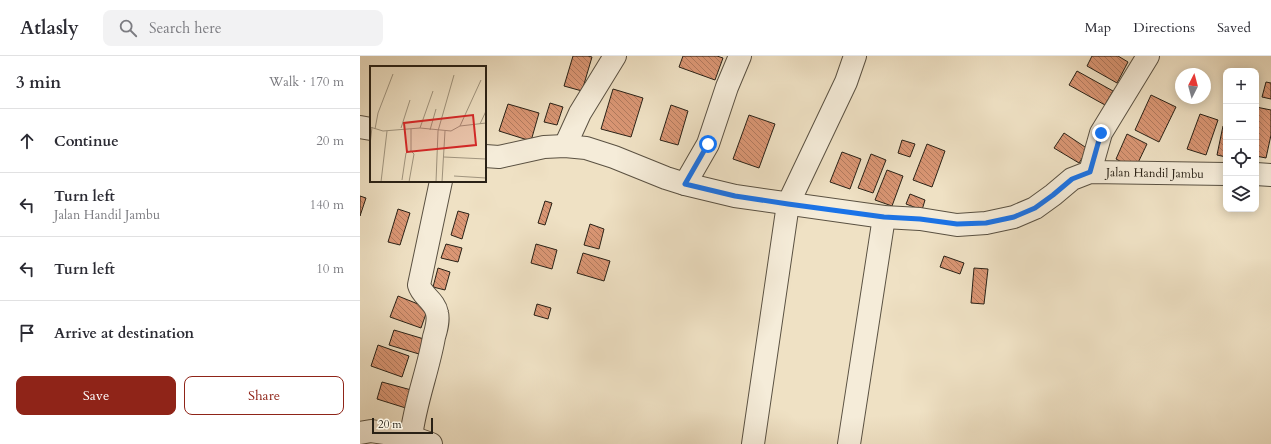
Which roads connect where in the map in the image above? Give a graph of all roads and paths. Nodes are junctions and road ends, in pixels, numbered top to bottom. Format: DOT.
graph roads {
  1 [pos="615,56"];
  2 [pos="740,56"];
  3 [pos="855,56"];
  4 [pos="1148,56"];
  5 [pos="360,127"];
  6 [pos="370,129"];
  7 [pos="565,146"];
  8 [pos="486,156"];
  9 [pos="1090,172"];
  10 [pos="1223,174"];
  11 [pos="1259,174"];
  12 [pos="1271,175"];
  13 [pos="441,182"];
  14 [pos="685,184"];
  15 [pos="788,204"];
  16 [pos="884,217"];
  17 [pos="360,433"];
  18 [pos="411,437"];
  19 [pos="431,444"];
  20 [pos="753,444"];
  21 [pos="849,444"];
  1 -- 7 [label="street"];
  2 -- 14 [label="street"];
  3 -- 15 [label="street"];
  4 -- 9 [label="street"];
  5 -- 6 [label="street"];
  7 -- 8 [label="street, Jalan Handil Jambu"];
  7 -- 14 [label="street, Jalan Handil Jambu"];
  9 -- 10 [label="street, Jalan Handil Jambu"];
  9 -- 16 [label="street, Jalan Handil Jambu"];
  11 -- 12 [label="street"];
  13 -- 18 [label="street"];
  14 -- 15 [label="street, Jalan Handil Jambu"];
  15 -- 16 [label="street, Jalan Handil Jambu"];
  15 -- 20 [label="street"];
  16 -- 21 [label="street"];
  17 -- 18 [label="street"];
  18 -- 19 [label="street"];
}
